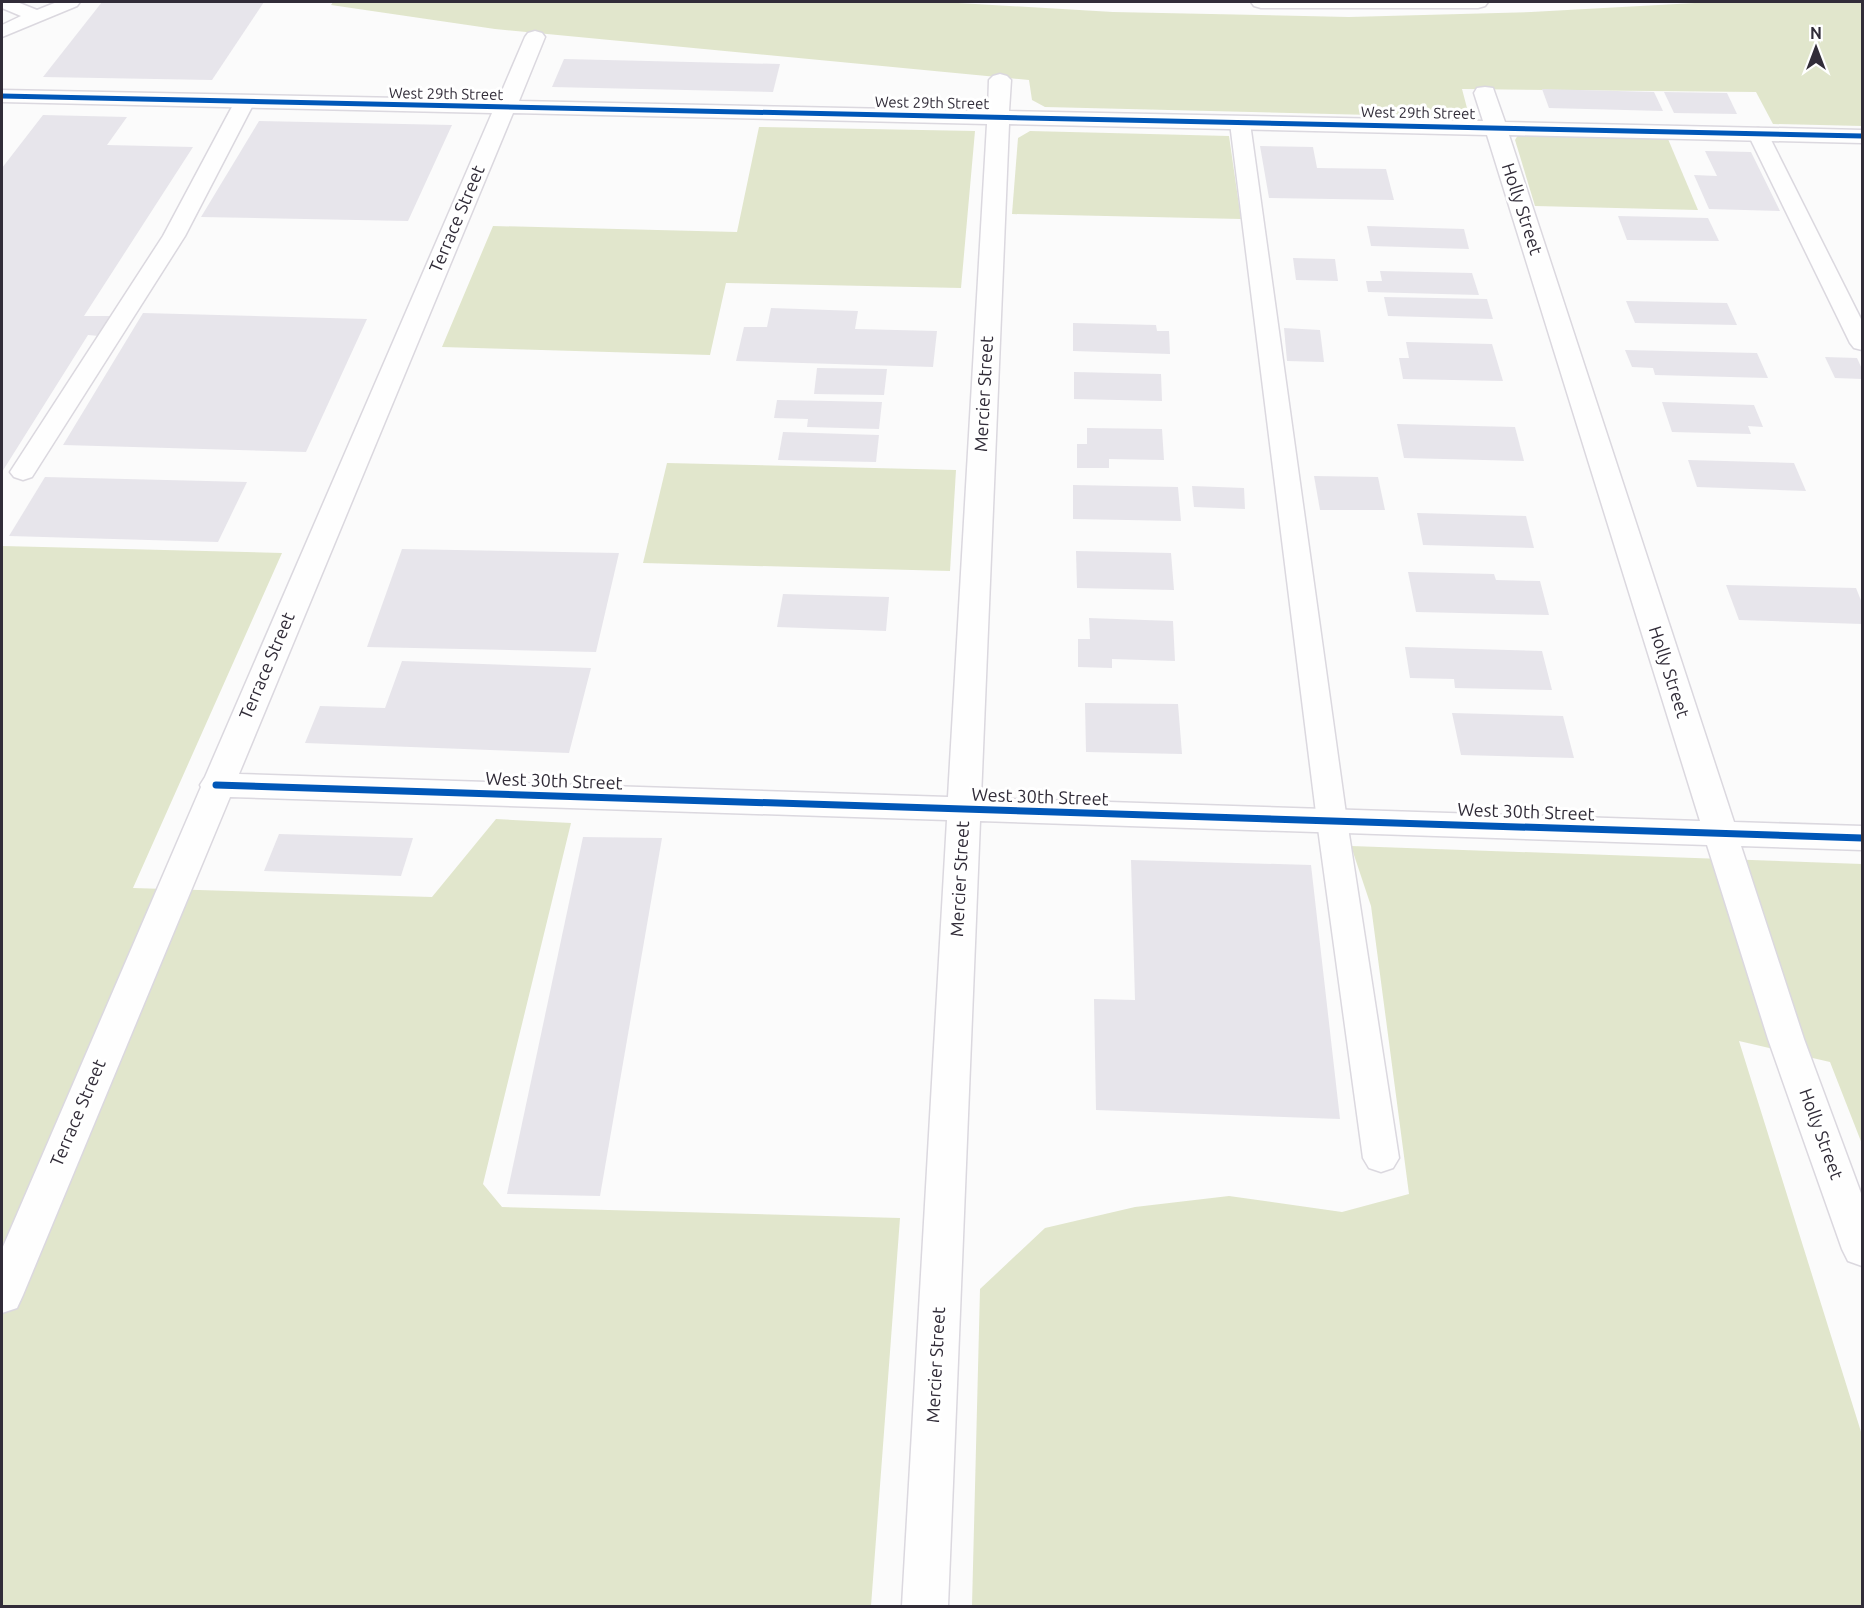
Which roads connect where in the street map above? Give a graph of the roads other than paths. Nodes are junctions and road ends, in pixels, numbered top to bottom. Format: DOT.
graph roads {
  1 [pos="2,2"];
  2 [pos="71,2"];
  3 [pos="1261,2"];
  4 [pos="1478,2"];
  5 [pos="36,16"];
  6 [pos="2,31"];
  7 [pos="535,37"];
  8 [pos="1000,80"];
  9 [pos="1485,93"];
  10 [pos="9,97"];
  11 [pos="244,103"];
  12 [pos="504,108"];
  13 [pos="2,116"];
  14 [pos="998,118"];
  15 [pos="1240,123"];
  16 [pos="1497,128"];
  17 [pos="1758,134"];
  18 [pos="1863,136"];
  19 [pos="1863,343"];
  20 [pos="23,472"];
  21 [pos="216,785"];
  22 [pos="963,809"];
  23 [pos="1332,821"];
  24 [pos="1721,834"];
  25 [pos="1863,838"];
  26 [pos="1381,1158"];
  27 [pos="1863,1249"];
  28 [pos="2,1295"];
  29 [pos="925,1606"];
  1 -- 5 [label="lane"];
  2 -- 5 [label="lane"];
  3 -- 4 [label="main road"];
  5 -- 6 [label="lane"];
  7 -- 12 [label="main road, Terrace Street"];
  8 -- 14 [label="main road, Mercier Street"];
  9 -- 16 [label="main road, Holly Street"];
  10 -- 11 [label="main road, West 29th Street"];
  10 -- 13 [label="main road"];
  11 -- 12 [label="main road, West 29th Street"];
  11 -- 20 [label="lane"];
  12 -- 14 [label="main road, West 29th Street"];
  12 -- 21 [label="main road, Terrace Street"];
  14 -- 15 [label="main road, West 29th Street"];
  14 -- 22 [label="main road, Mercier Street"];
  15 -- 16 [label="main road, West 29th Street"];
  15 -- 23 [label="lane"];
  16 -- 17 [label="main road, West 29th Street"];
  16 -- 24 [label="main road, Holly Street"];
  17 -- 18 [label="main road, West 29th Street"];
  17 -- 19 [label="lane"];
  21 -- 22 [label="main road, West 30th Street"];
  21 -- 28 [label="main road, Terrace Street"];
  22 -- 23 [label="main road, West 30th Street"];
  22 -- 29 [label="main road, Mercier Street"];
  23 -- 24 [label="main road, West 30th Street"];
  23 -- 26 [label="lane"];
  24 -- 25 [label="main road, West 30th Street"];
  24 -- 27 [label="main road, Holly Street"];
}
